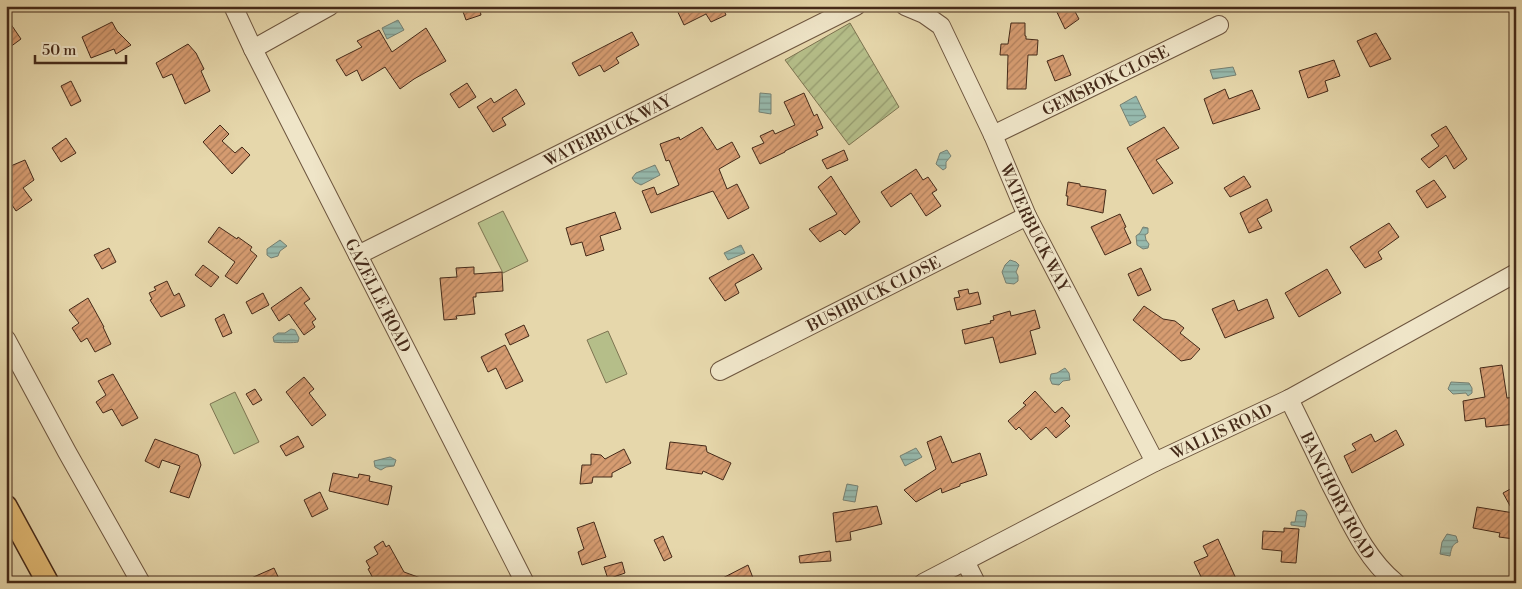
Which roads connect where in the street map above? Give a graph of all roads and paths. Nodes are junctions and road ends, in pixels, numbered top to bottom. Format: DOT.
graph roads {
  1 [pos="233,6"];
  2 [pos="330,6"];
  3 [pos="856,6"];
  4 [pos="905,6"];
  5 [pos="1219,25"];
  6 [pos="253,49"];
  7 [pos="993,136"];
  8 [pos="1027,216"];
  9 [pos="358,255"];
  10 [pos="1516,273"];
  11 [pos="6,339"];
  12 [pos="720,371"];
  13 [pos="1289,399"];
  14 [pos="1155,462"];
  15 [pos="6,506"];
  16 [pos="965,561"];
  17 [pos="48,583"];
  18 [pos="141,583"];
  19 [pos="525,583"];
  20 [pos="923,583"];
  21 [pos="976,583"];
  22 [pos="1396,583"];
  1 -- 6 [label="street, GAZELLE ROAD"];
  2 -- 6 [label="street"];
  3 -- 9 [label="street, WATERBUCK WAY"];
  4 -- 7 [label="street, WATERBUCK WAY"];
  5 -- 7 [label="street, GEMSBOK CLOSE"];
  6 -- 9 [label="street, GAZELLE ROAD"];
  7 -- 8 [label="street, WATERBUCK WAY"];
  8 -- 12 [label="street, BUSHBUCK CLOSE"];
  8 -- 14 [label="street, WATERBUCK WAY"];
  9 -- 19 [label="street, GAZELLE ROAD"];
  10 -- 13 [label="street, WALLIS ROAD"];
  11 -- 18 [label="street"];
  13 -- 14 [label="street, WALLIS ROAD"];
  13 -- 22 [label="street, BANCHORY ROAD"];
  14 -- 16 [label="street, WALLIS ROAD"];
  15 -- 17 [label="main road"];
  16 -- 20 [label="street, WALLIS ROAD"];
  16 -- 21 [label="street"];
}
